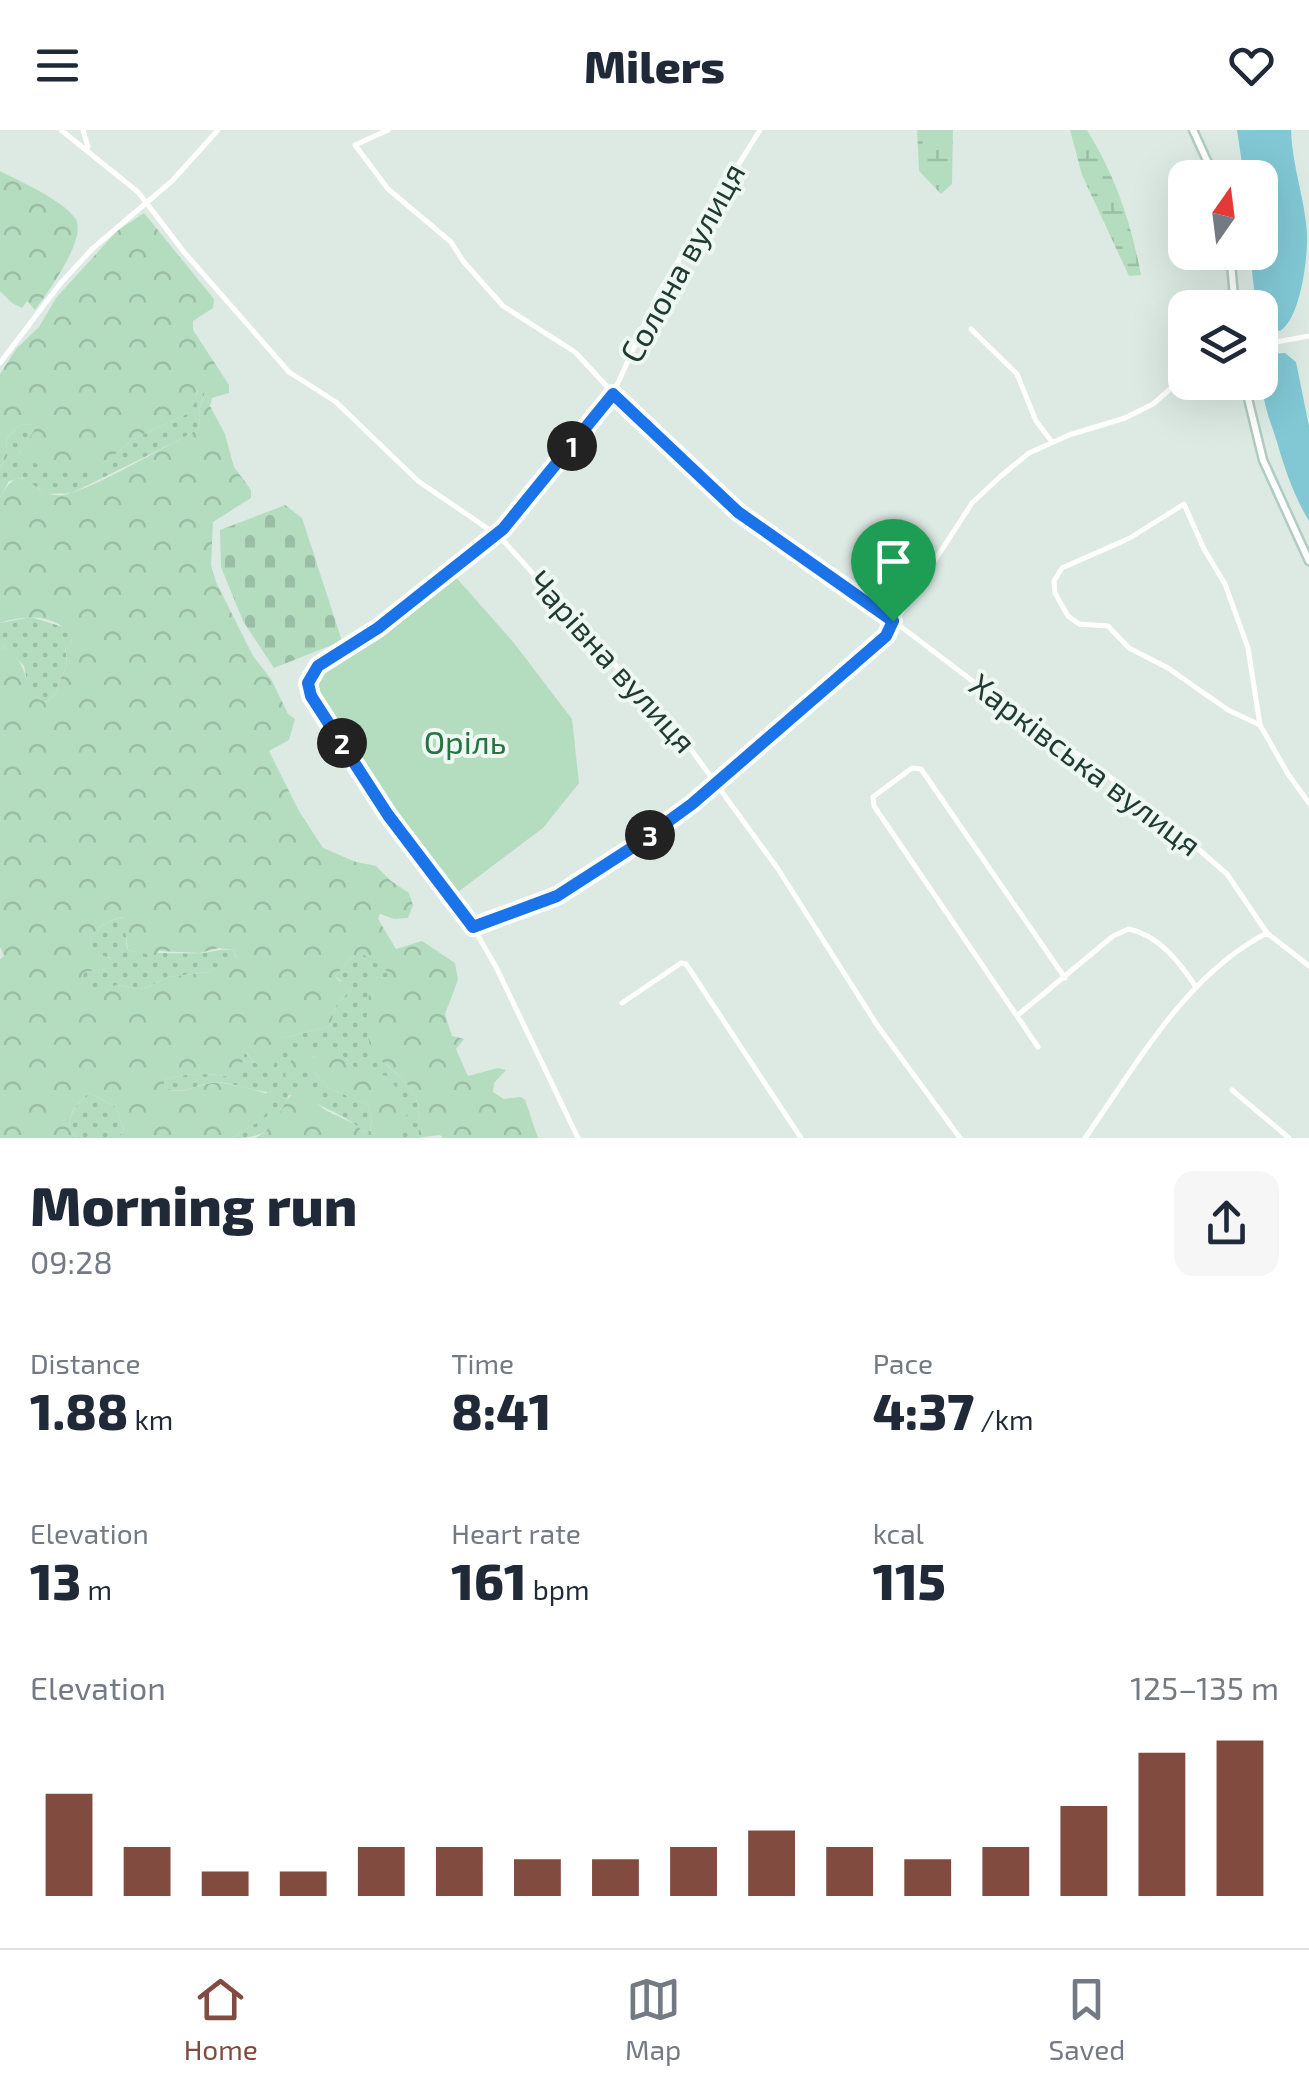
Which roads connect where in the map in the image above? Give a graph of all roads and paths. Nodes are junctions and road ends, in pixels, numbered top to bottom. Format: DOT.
graph roads {
  1 [pos="61,130"];
  2 [pos="83,130"];
  3 [pos="218,130"];
  4 [pos="388,130"];
  5 [pos="760,130"];
  6 [pos="1193,130"];
  7 [pos="88,150"];
  8 [pos="1207,160"];
  9 [pos="145,201"];
  10 [pos="971,330"];
  11 [pos="1309,336"];
  12 [pos="1278,342"];
  13 [pos="0,363"];
  14 [pos="1168,391"];
  15 [pos="613,394"];
  16 [pos="1248,400"];
  17 [pos="1052,442"];
  18 [pos="496,535"];
  19 [pos="1309,561"];
  20 [pos="893,621"];
  21 [pos="1260,724"];
  22 [pos="716,781"];
  23 [pos="1309,803"];
  24 [pos="473,927"];
  25 [pos="1267,933"];
  26 [pos="1309,966"];
  27 [pos="1064,978"];
  28 [pos="1196,987"];
  29 [pos="622,1003"];
  30 [pos="1017,1016"];
  31 [pos="1038,1047"];
  32 [pos="1232,1090"];
  33 [pos="578,1138"];
  34 [pos="801,1138"];
  35 [pos="960,1138"];
  36 [pos="1084,1138"];
  37 [pos="1289,1138"];
  1 -- 7 [label="street, Чарівна вулиця"];
  2 -- 7 [label="street"];
  3 -- 9 [label="street"];
  4 -- 15 [label="street, Харківська вулиця"];
  5 -- 15 [label="street, Солона вулиця"];
  6 -- 8 [label="main road"];
  7 -- 9 [label="street, Чарівна вулиця"];
  9 -- 13 [label="street"];
  9 -- 18 [label="street, Чарівна вулиця"];
  10 -- 17 [label="street"];
  11 -- 12 [label="street"];
  14 -- 17 [label="street"];
  15 -- 18 [label="street, Солона вулиця"];
  15 -- 20 [label="street, Харківська вулиця"];
  16 -- 19 [label="main road"];
  17 -- 20 [label="street"];
  18 -- 22 [label="street, Чарівна вулиця"];
  18 -- 24 [label="street, Солона вулиця"];
  20 -- 22 [label="street"];
  20 -- 25 [label="street, Харківська вулиця"];
  21 -- 21 [label="street"];
  21 -- 23 [label="street"];
  22 -- 24 [label="street"];
  22 -- 35 [label="street, Чарівна вулиця"];
  24 -- 33 [label="street"];
  25 -- 26 [label="street, Харківська вулиця"];
  25 -- 28 [label="street"];
  27 -- 28 [label="street"];
  27 -- 30 [label="street"];
  27 -- 30 [label="street"];
  28 -- 36 [label="street"];
  29 -- 34 [label="street"];
  30 -- 31 [label="street"];
  32 -- 37 [label="street"];
}
